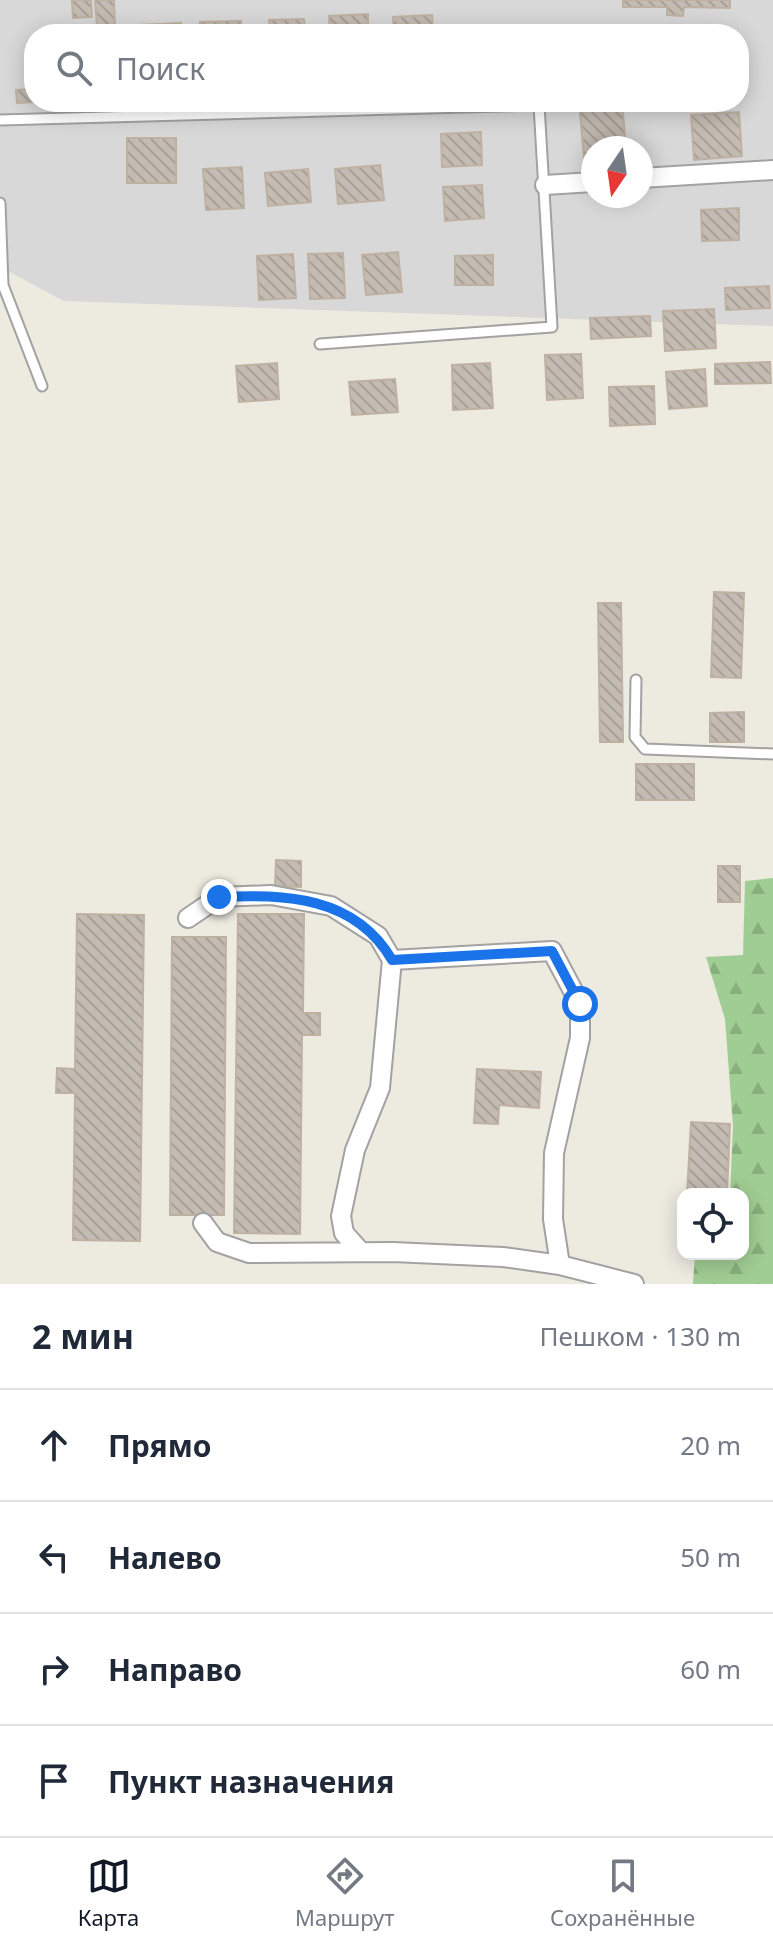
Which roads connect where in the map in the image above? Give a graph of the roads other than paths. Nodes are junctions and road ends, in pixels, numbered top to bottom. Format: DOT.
graph roads {
  1 [pos="287,112"];
  2 [pos="540,112"];
  3 [pos="0,120"];
  4 [pos="773,170"];
  5 [pos="653,177"];
  6 [pos="581,183"];
  7 [pos="545,185"];
  8 [pos="0,203"];
  9 [pos="320,344"];
  10 [pos="42,386"];
  11 [pos="636,680"];
  12 [pos="773,754"];
  13 [pos="188,918"];
  14 [pos="392,960"];
  15 [pos="203,1223"];
  16 [pos="361,1252"];
  17 [pos="560,1265"];
  18 [pos="634,1284"];
  1 -- 3 [label="lane"];
  2 -- 7 [label="lane"];
  4 -- 5 [label="street"];
  6 -- 7 [label="street"];
  7 -- 9 [label="lane"];
  8 -- 10 [label="lane"];
  11 -- 12 [label="lane"];
  13 -- 14 [label="street"];
  14 -- 16 [label="street"];
  14 -- 17 [label="street"];
  15 -- 16 [label="street"];
  16 -- 17 [label="street"];
  17 -- 18 [label="street"];
}
